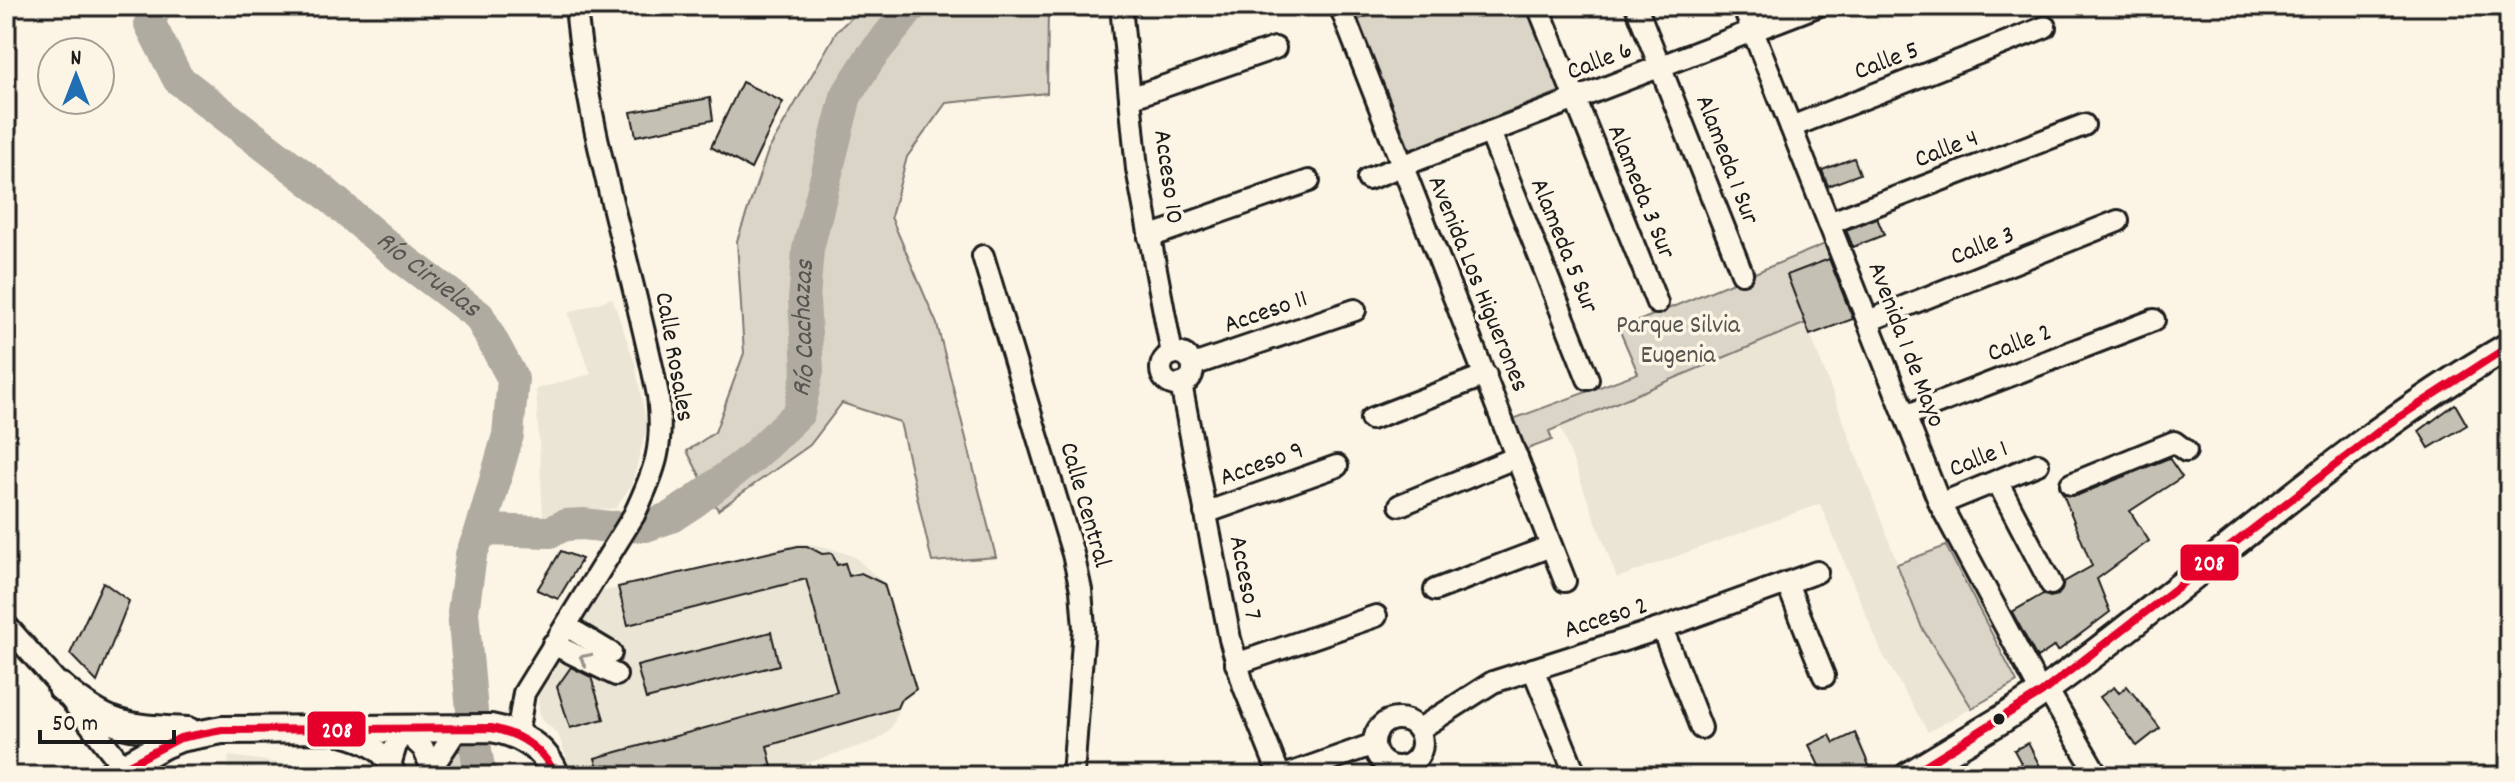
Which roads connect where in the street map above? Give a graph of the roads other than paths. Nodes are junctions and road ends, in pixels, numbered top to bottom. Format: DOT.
graph roads {
  1 [pos="576,6"];
  2 [pos="1121,6"];
  3 [pos="1538,6"];
  4 [pos="1636,6"];
  5 [pos="1743,6"];
  6 [pos="1817,6"];
  7 [pos="1347,8"];
  8 [pos="2045,27"];
  9 [pos="1753,31"];
  10 [pos="1275,48"];
  11 [pos="1661,66"];
  12 [pos="1130,98"];
  13 [pos="1574,100"];
  14 [pos="2084,125"];
  15 [pos="1791,127"];
  16 [pos="1490,132"];
  17 [pos="1401,166"];
  18 [pos="1368,179"];
  19 [pos="1309,181"];
  20 [pos="2118,221"];
  21 [pos="1829,223"];
  22 [pos="1149,237"];
  23 [pos="983,256"];
  24 [pos="1742,273"];
  25 [pos="1657,303"];
  26 [pos="1355,310"];
  27 [pos="2154,320"];
  28 [pos="1868,321"];
  29 [pos="2509,346"];
  30 [pos="1172,354"];
  31 [pos="1193,365"];
  32 [pos="1486,375"];
  33 [pos="1588,379"];
  34 [pos="1181,384"];
  35 [pos="1905,416"];
  36 [pos="1371,419"];
  37 [pos="2186,451"];
  38 [pos="1517,457"];
  39 [pos="2038,464"];
  40 [pos="1337,466"];
  41 [pos="1997,481"];
  42 [pos="2071,484"];
  43 [pos="1940,504"];
  44 [pos="1400,505"];
  45 [pos="1205,513"];
  46 [pos="1551,546"];
  47 [pos="1817,572"];
  48 [pos="1565,581"];
  49 [pos="1787,583"];
  50 [pos="2051,584"];
  51 [pos="1435,590"];
  52 [pos="1376,616"];
  53 [pos="6,625"];
  54 [pos="566,626"];
  55 [pos="1662,628"];
  56 [pos="553,644"];
  57 [pos="611,653"];
  58 [pos="1236,664"];
  59 [pos="1533,669"];
  60 [pos="616,675"];
  61 [pos="1824,676"];
  62 [pos="61,687"];
  63 [pos="2044,691"];
  64 [pos="401,728"];
  65 [pos="461,728"];
  66 [pos="1701,728"];
  67 [pos="317,729"];
  68 [pos="1418,730"];
  69 [pos="203,732"];
  70 [pos="504,732"];
  71 [pos="1374,744"];
  72 [pos="393,769"];
  73 [pos="1411,770"];
  74 [pos="116,772"];
  75 [pos="434,775"];
  76 [pos="556,776"];
  77 [pos="1073,776"];
  78 [pos="1282,776"];
  79 [pos="1576,776"];
  80 [pos="1908,776"];
  81 [pos="2098,776"];
  1 -- 54 [label="street, Calle Rosales"];
  2 -- 12 [label="street, Acceso 10"];
  3 -- 13 [label="street, Alameda 3 Sur"];
  4 -- 11 [label="street, Alameda 1 Sur"];
  5 -- 9 [label="street, Avenida 1 de Mayo"];
  6 -- 9 [label="street, Calle 6"];
  7 -- 17 [label="street, Avenida Los Higuerones"];
  8 -- 15 [label="street, Calle 5"];
  9 -- 11 [label="street, Calle 6"];
  9 -- 15 [label="street, Avenida 1 de Mayo"];
  10 -- 12 [label="street"];
  11 -- 13 [label="street, Calle 6"];
  11 -- 24 [label="street, Alameda 1 Sur"];
  12 -- 22 [label="street, Acceso 10"];
  13 -- 16 [label="street, Calle 6"];
  13 -- 25 [label="street, Alameda 3 Sur"];
  14 -- 21 [label="street, Calle 4"];
  15 -- 21 [label="street, Avenida 1 de Mayo"];
  16 -- 17 [label="street, Calle 6"];
  16 -- 33 [label="street, Alameda 5 Sur"];
  17 -- 18 [label="street, Calle 6"];
  17 -- 32 [label="street, Avenida Los Higuerones"];
  19 -- 22 [label="street"];
  20 -- 28 [label="street, Calle 3"];
  21 -- 28 [label="street, Avenida 1 de Mayo"];
  22 -- 30 [label="street, Acceso 10"];
  23 -- 77 [label="street, Calle Central"];
  26 -- 31 [label="street, Acceso 11"];
  27 -- 35 [label="street, Calle 2"];
  28 -- 35 [label="street, Avenida 1 de Mayo"];
  29 -- 63 [label="main road"];
  30 -- 31 [label="street"];
  30 -- 34 [label="street"];
  31 -- 34 [label="street"];
  32 -- 36 [label="street"];
  32 -- 38 [label="street, Avenida Los Higuerones"];
  34 -- 45 [label="street, Acceso 7"];
  35 -- 43 [label="street, Avenida 1 de Mayo"];
  37 -- 42 [label="street"];
  38 -- 44 [label="street"];
  38 -- 46 [label="street, Avenida Los Higuerones"];
  39 -- 41 [label="street, Calle 1"];
  40 -- 45 [label="street, Acceso 9"];
  41 -- 43 [label="street, Calle 1"];
  41 -- 50 [label="street"];
  43 -- 63 [label="street, Avenida 1 de Mayo"];
  45 -- 58 [label="street, Acceso 7"];
  46 -- 48 [label="street, Avenida Los Higuerones"];
  46 -- 51 [label="street"];
  47 -- 49 [label="street, Acceso 2"];
  49 -- 55 [label="street, Acceso 2"];
  49 -- 61 [label="street"];
  52 -- 58 [label="street"];
  53 -- 62 [label="street"];
  54 -- 56 [label="street, Calle Rosales"];
  54 -- 57 [label="street"];
  55 -- 59 [label="street, Acceso 2"];
  55 -- 66 [label="street"];
  60 -- 56 [label="street, one-way"];
  56 -- 70 [label="street, Calle Rosales"];
  58 -- 78 [label="street, Acceso 7"];
  59 -- 68 [label="street, Acceso 2"];
  59 -- 79 [label="street"];
  62 -- 69 [label="main road"];
  62 -- 74 [label="street"];
  63 -- 80 [label="main road"];
  63 -- 81 [label="street, Avenida 1 de Mayo"];
  64 -- 65 [label="main road"];
  64 -- 67 [label="main road"];
  64 -- 72 [label="street"];
  64 -- 75 [label="street"];
  65 -- 70 [label="main road"];
  65 -- 75 [label="street"];
  67 -- 69 [label="main road"];
  67 -- 72 [label="street"];
  68 -- 71 [label="street"];
  68 -- 73 [label="street"];
  69 -- 74 [label="main road"];
  70 -- 76 [label="main road"];
  71 -- 73 [label="street"];
  71 -- 78 [label="street"];
}
